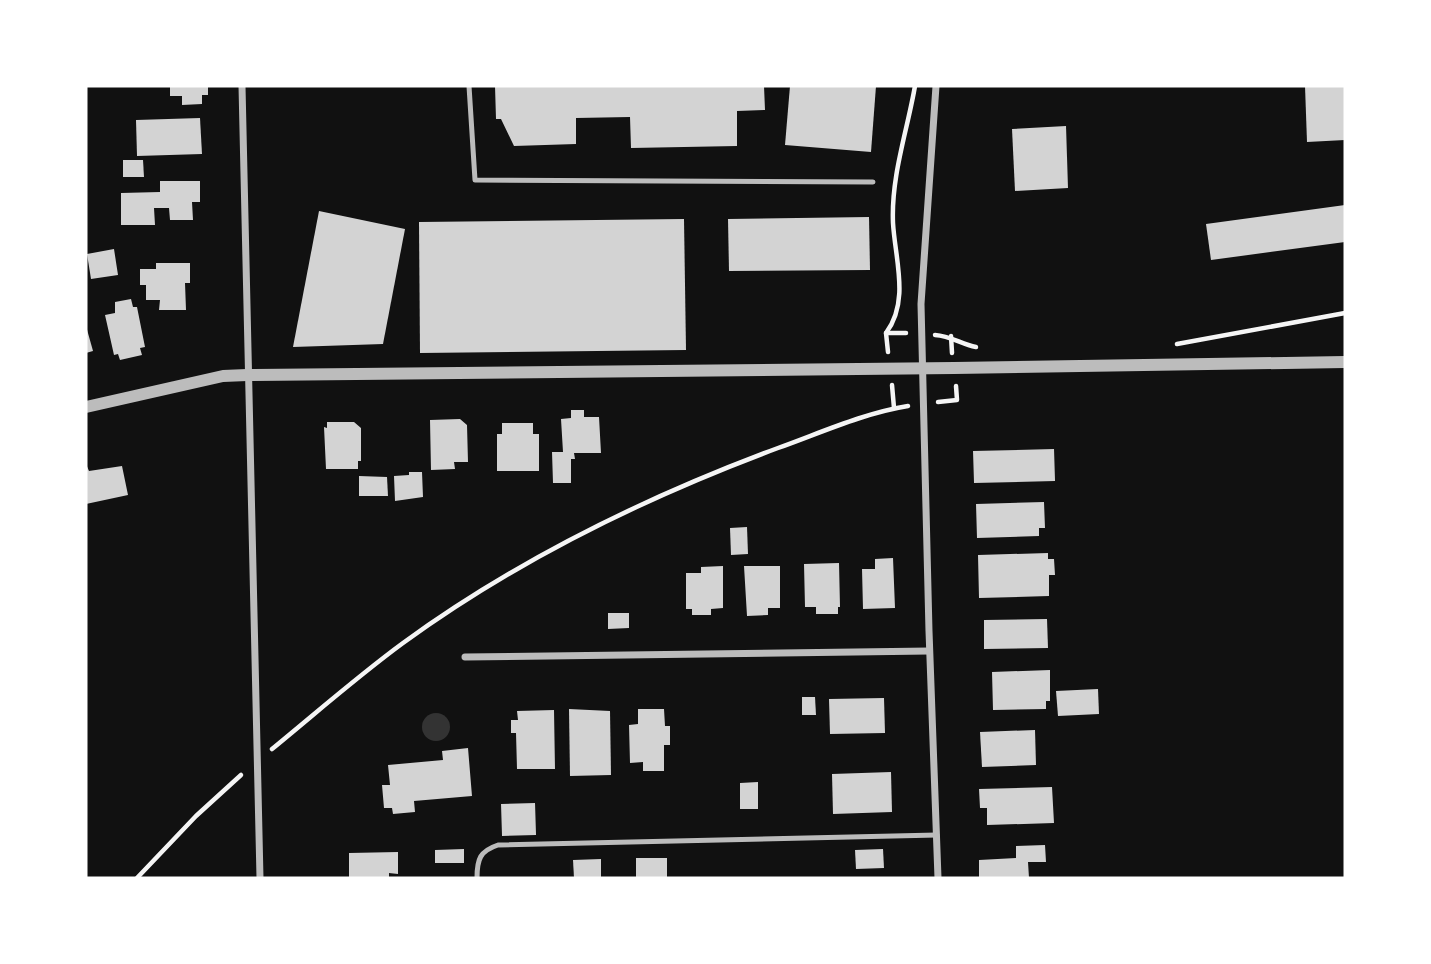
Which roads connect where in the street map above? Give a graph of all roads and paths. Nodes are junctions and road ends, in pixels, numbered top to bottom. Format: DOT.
graph roads {
  1 [pos="243,86"];
  2 [pos="470,86"];
  3 [pos="915,86"];
  4 [pos="936,86"];
  5 [pos="873,182"];
  6 [pos="1345,313"];
  7 [pos="886,333"];
  8 [pos="951,336"];
  9 [pos="1165,345"];
  10 [pos="980,347"];
  11 [pos="1345,362"];
  12 [pos="922,369"];
  13 [pos="247,375"];
  14 [pos="86,407"];
  15 [pos="894,408"];
  16 [pos="929,651"];
  17 [pos="464,657"];
  18 [pos="272,749"];
  19 [pos="239,778"];
  20 [pos="937,835"];
  21 [pos="137,878"];
  22 [pos="260,878"];
  23 [pos="477,878"];
  24 [pos="938,878"];
  1 -- 13 [label="street"];
  2 -- 5 [label="lane"];
  3 -- 7 [label="path"];
  4 -- 12 [label="street"];
  6 -- 9 [label="path"];
  8 -- 10 [label="path"];
  11 -- 12 [label="street"];
  12 -- 13 [label="street"];
  12 -- 16 [label="street"];
  13 -- 14 [label="street"];
  13 -- 22 [label="street"];
  15 -- 18 [label="path"];
  16 -- 17 [label="street"];
  16 -- 20 [label="street"];
  19 -- 21 [label="path"];
  20 -- 23 [label="lane"];
  20 -- 24 [label="street"];
}
